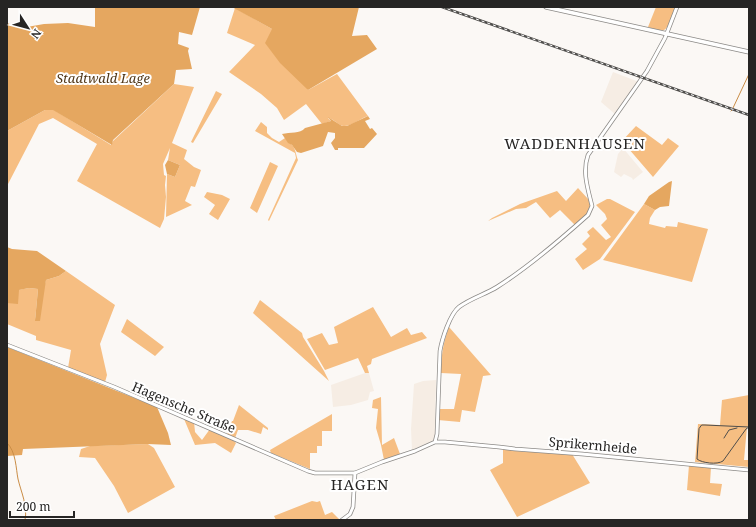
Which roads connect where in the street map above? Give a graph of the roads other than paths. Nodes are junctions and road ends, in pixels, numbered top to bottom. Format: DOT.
graph roads {
  1 [pos="546,7"];
  2 [pos="677,7"];
  3 [pos="667,34"];
  4 [pos="749,52"];
  5 [pos="7,345"];
  6 [pos="435,442"];
  7 [pos="749,470"];
  8 [pos="355,474"];
  9 [pos="342,520"];
  1 -- 3 [label="main road"];
  2 -- 3 [label="main road"];
  3 -- 4 [label="main road"];
  3 -- 6 [label="main road"];
  5 -- 8 [label="main road, Hagensche Straße"];
  6 -- 7 [label="main road, Sprikernheide"];
  6 -- 8 [label="main road"];
  8 -- 9 [label="main road"];
}
